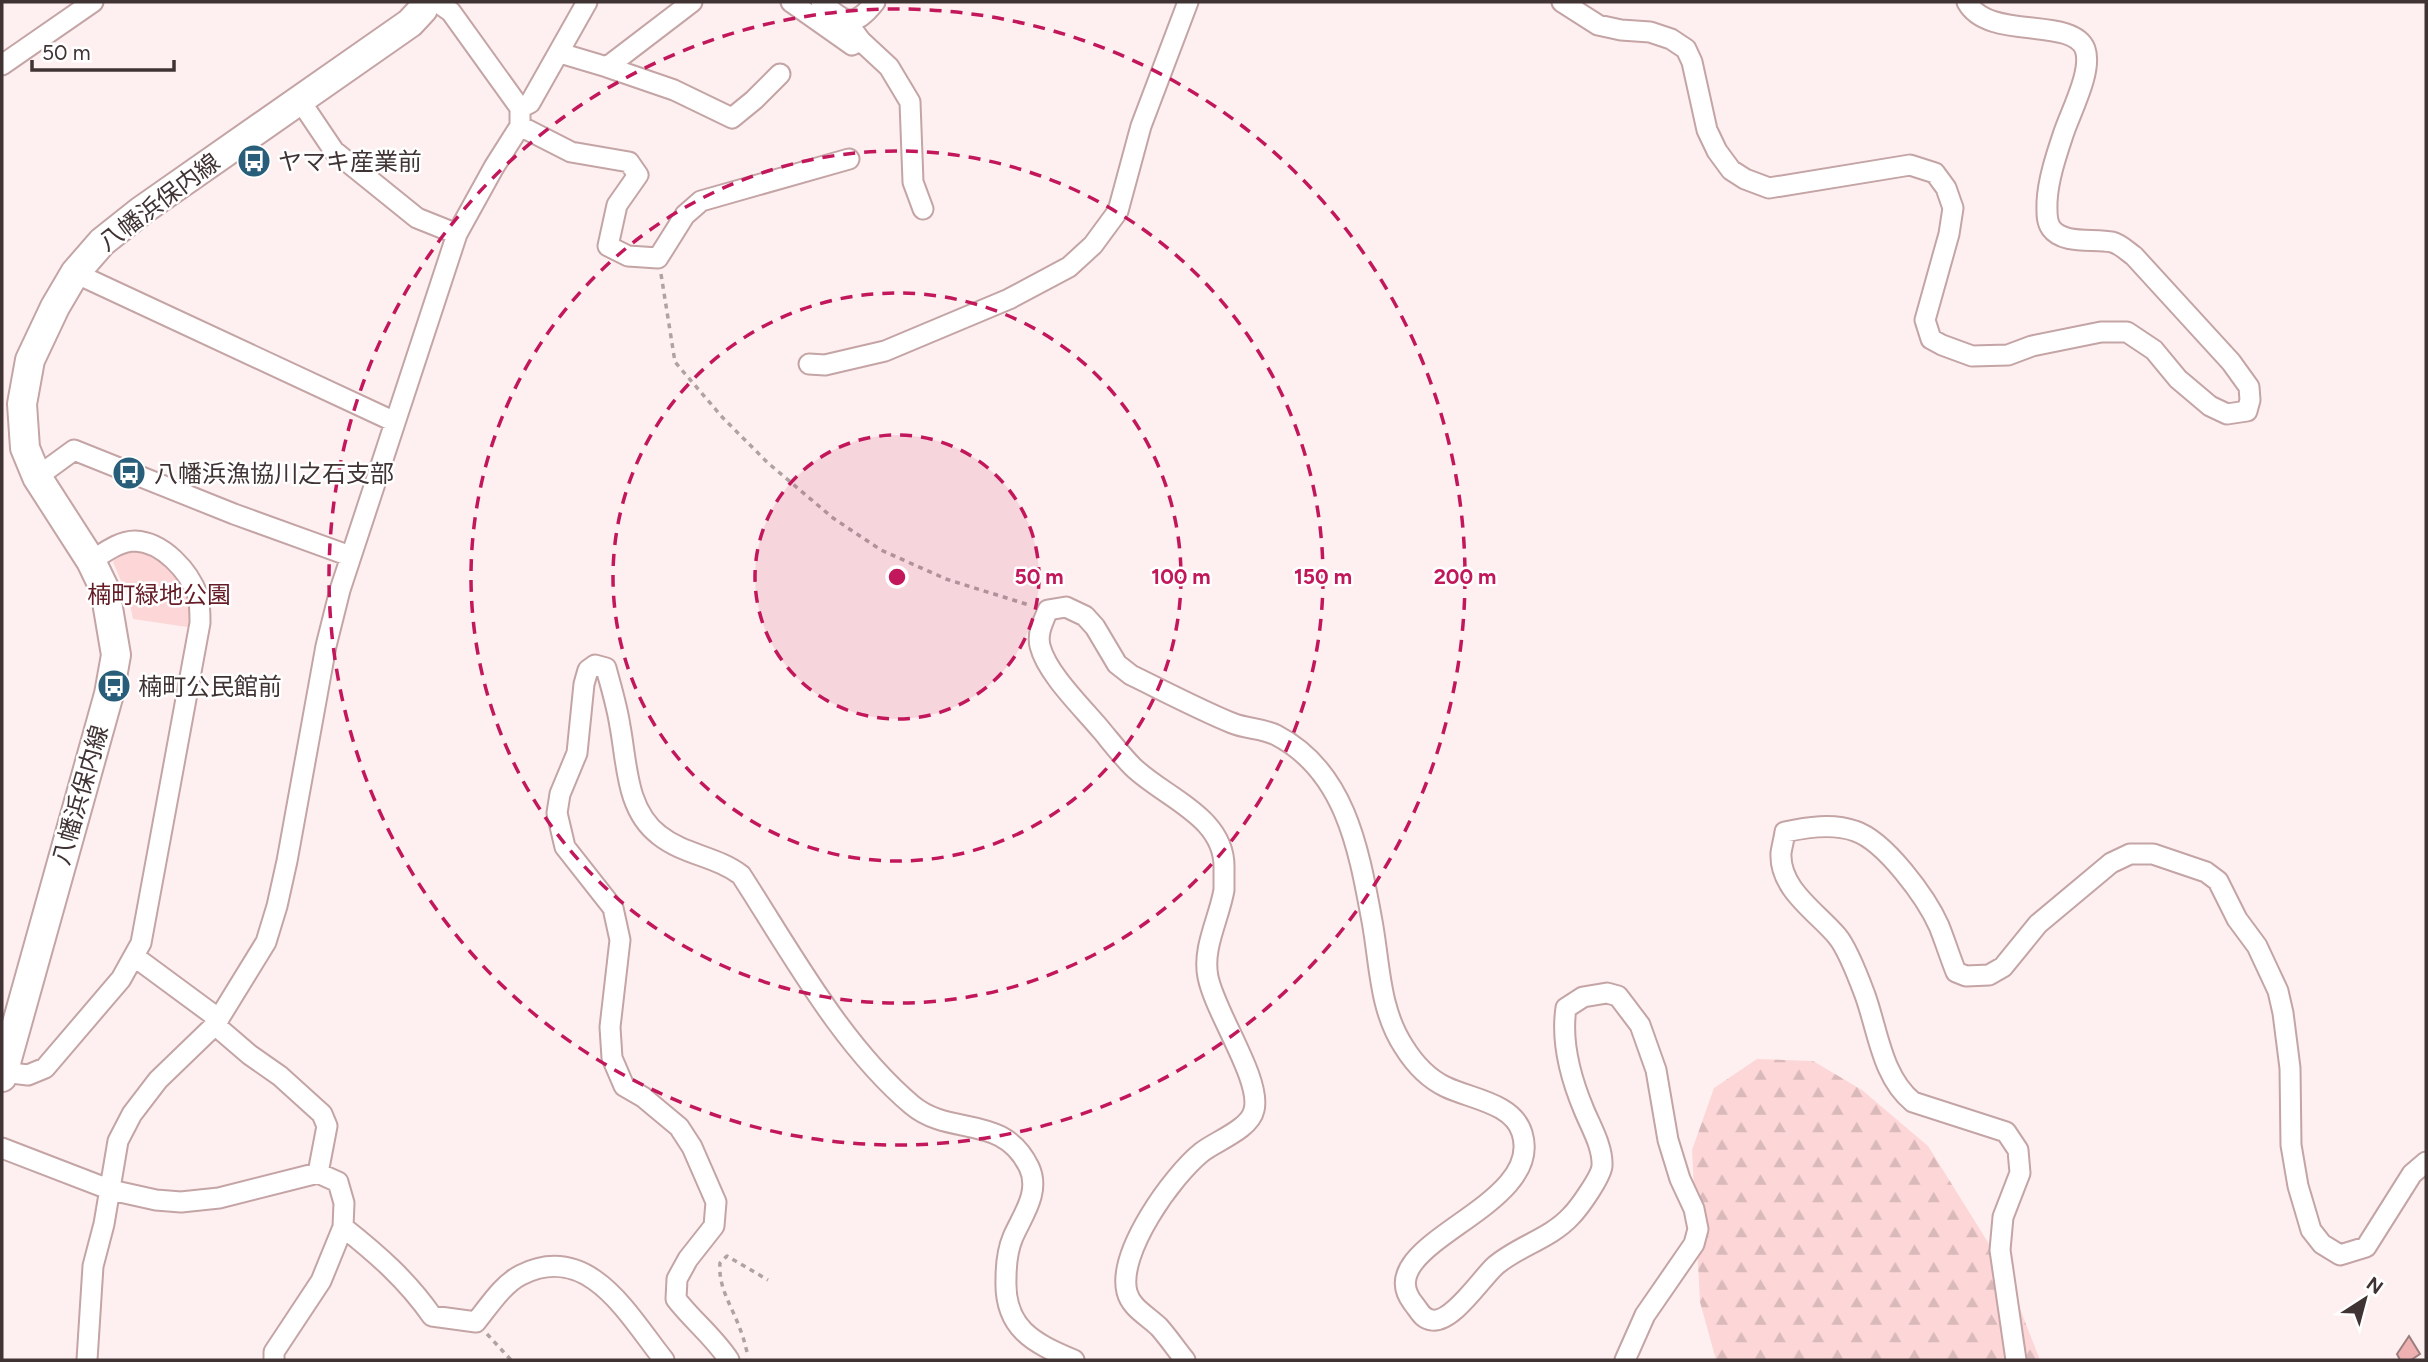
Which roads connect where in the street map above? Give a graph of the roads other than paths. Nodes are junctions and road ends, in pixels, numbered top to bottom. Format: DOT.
graph roads {
  1 [pos="93,2"];
  2 [pos="425,2"];
  3 [pos="437,2"];
  4 [pos="587,2"];
  5 [pos="692,2"];
  6 [pos="791,2"];
  7 [pos="821,2"];
  8 [pos="875,2"];
  9 [pos="1188,2"];
  10 [pos="1562,2"];
  11 [pos="1967,2"];
  12 [pos="852,21"];
  13 [pos="861,41"];
  14 [pos="560,53"];
  15 [pos="2,65"];
  16 [pos="607,67"];
  17 [pos="780,74"];
  18 [pos="299,99"];
  19 [pos="520,117"];
  20 [pos="849,159"];
  21 [pos="923,209"];
  22 [pos="457,234"];
  23 [pos="75,273"];
  24 [pos="809,364"];
  25 [pos="12,403"];
  26 [pos="395,422"];
  27 [pos="37,477"];
  28 [pos="350,556"];
  29 [pos="91,561"];
  30 [pos="135,957"];
  31 [pos="217,1022"];
  32 [pos="8,1027"];
  33 [pos="2,1074"];
  34 [pos="2,1148"];
  35 [pos="2426,1162"];
  36 [pos="318,1173"];
  37 [pos="111,1190"];
  38 [pos="343,1227"];
  39 [pos="87,1360"];
  40 [pos="274,1360"];
  41 [pos="664,1360"];
  42 [pos="729,1360"];
  43 [pos="1074,1360"];
  44 [pos="1185,1360"];
  45 [pos="1625,1360"];
  46 [pos="2016,1360"];
  1 -- 15 [label="street"];
  2 -- 18 [label="main road, 八幡浜保内線"];
  3 -- 19 [label="street"];
  4 -- 14 [label="street"];
  5 -- 16 [label="street"];
  6 -- 13 [label="street"];
  7 -- 12 [label="street"];
  8 -- 12 [label="street"];
  9 -- 24 [label="street"];
  10 -- 11 [label="street"];
  12 -- 13 [label="street"];
  13 -- 21 [label="street"];
  14 -- 16 [label="street"];
  14 -- 19 [label="street"];
  16 -- 17 [label="street"];
  18 -- 22 [label="street"];
  18 -- 23 [label="main road, 八幡浜保内線"];
  19 -- 20 [label="street"];
  19 -- 22 [label="street"];
  22 -- 26 [label="street"];
  23 -- 25 [label="main road, 八幡浜保内線"];
  23 -- 26 [label="street"];
  25 -- 27 [label="main road, 八幡浜保内線"];
  26 -- 28 [label="street"];
  27 -- 28 [label="street"];
  27 -- 29 [label="main road, 八幡浜保内線"];
  28 -- 31 [label="street"];
  29 -- 30 [label="street"];
  29 -- 32 [label="main road, 八幡浜保内線"];
  30 -- 31 [label="street"];
  30 -- 33 [label="street"];
  31 -- 36 [label="street"];
  31 -- 37 [label="street"];
  32 -- 33 [label="main road, 八幡浜保内線"];
  34 -- 37 [label="street"];
  35 -- 46 [label="street"];
  36 -- 37 [label="street"];
  36 -- 38 [label="street"];
  37 -- 39 [label="street"];
  38 -- 40 [label="street"];
  38 -- 41 [label="street"];
  42 -- 43 [label="street"];
  44 -- 45 [label="street"];
}
